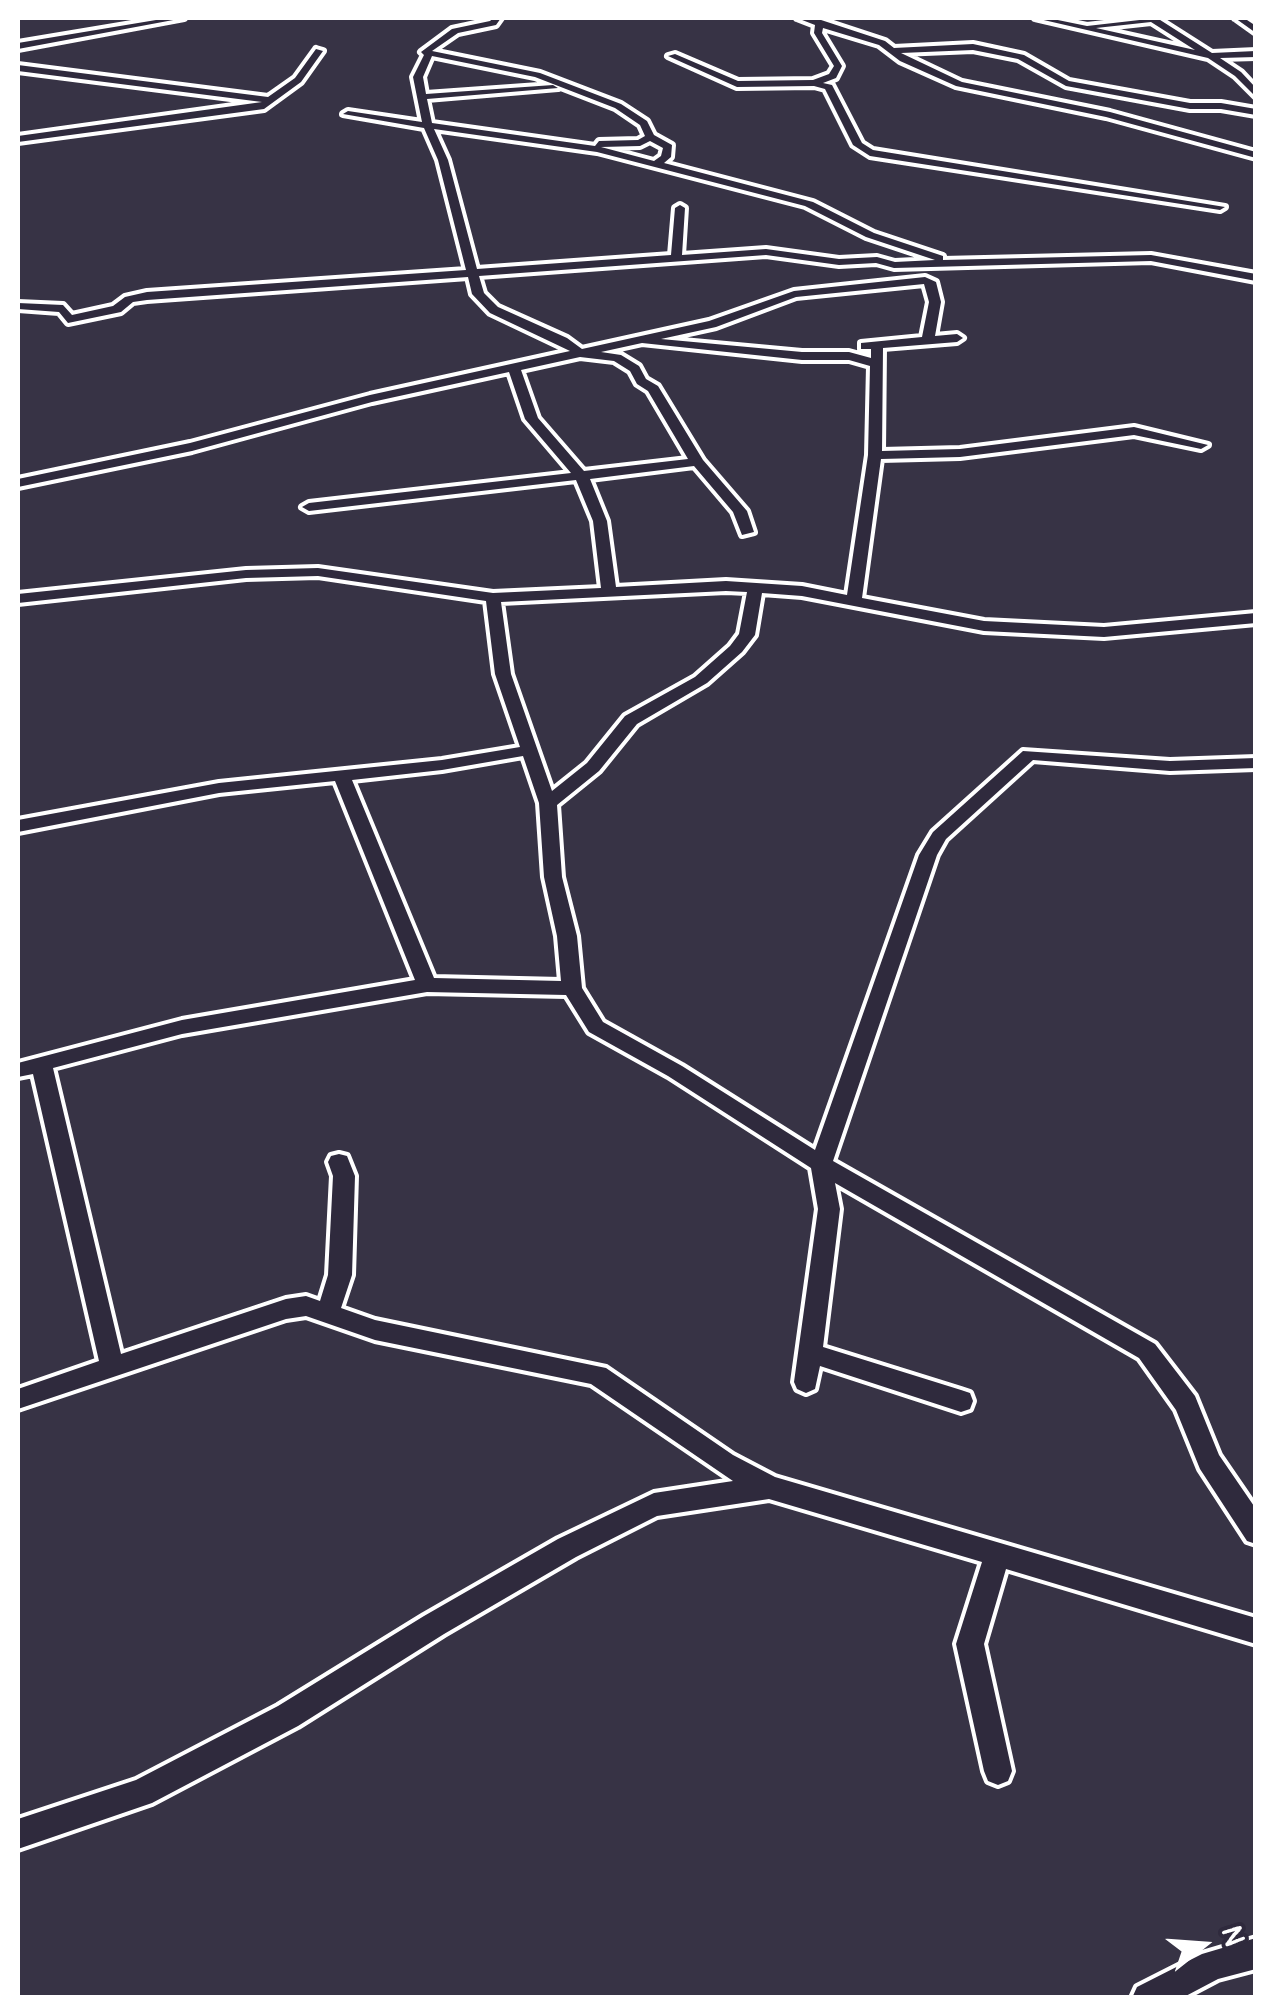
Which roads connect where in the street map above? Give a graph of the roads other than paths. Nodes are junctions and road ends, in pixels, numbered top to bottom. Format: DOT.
graph roads {
  1 [pos="180,18"];
  2 [pos="496,18"];
  3 [pos="807,18"];
  4 [pos="1039,18"];
  5 [pos="1152,18"];
  6 [pos="1239,18"];
  7 [pos="1084,28"];
  8 [pos="1256,31"];
  9 [pos="18,46"];
  10 [pos="886,47"];
  11 [pos="319,51"];
  12 [pos="426,52"];
  13 [pos="1224,54"];
  14 [pos="1256,54"];
  15 [pos="672,56"];
  16 [pos="1209,56"];
  17 [pos="1256,65"];
  18 [pos="18,68"];
  19 [pos="48,70"];
  20 [pos="814,84"];
  21 [pos="574,88"];
  22 [pos="211,92"];
  23 [pos="1255,94"];
  24 [pos="422,97"];
  25 [pos="269,100"];
  26 [pos="1221,106"];
  27 [pos="1256,112"];
  28 [pos="216,113"];
  29 [pos="348,114"];
  30 [pos="428,126"];
  31 [pos="650,137"];
  32 [pos="18,139"];
  33 [pos="578,147"];
  34 [pos="1252,154"];
  35 [pos="654,165"];
  36 [pos="1220,207"];
  37 [pos="680,208"];
  38 [pos="676,256"];
  39 [pos="944,262"];
  40 [pos="470,273"];
  41 [pos="1256,278"];
  42 [pos="18,306"];
  43 [pos="957,338"];
  44 [pos="928,339"];
  45 [pos="635,340"];
  46 [pos="877,343"];
  47 [pos="580,353"];
  48 [pos="824,357"];
  49 [pos="878,364"];
  50 [pos="514,368"];
  51 [pos="1201,445"];
  52 [pos="874,455"];
  53 [pos="696,462"];
  54 [pos="582,477"];
  55 [pos="18,483"];
  56 [pos="310,507"];
  57 [pos="747,532"];
  58 [pos="755,590"];
  59 [pos="609,593"];
  60 [pos="18,598"];
  61 [pos="493,598"];
  62 [pos="854,600"];
  63 [pos="1256,618"];
  64 [pos="531,750"];
  65 [pos="1256,763"];
  66 [pos="342,776"];
  67 [pos="548,803"];
  68 [pos="18,826"];
  69 [pos="427,985"];
  70 [pos="572,988"];
  71 [pos="41,1062"];
  72 [pos="18,1070"];
  73 [pos="339,1162"];
  74 [pos="821,1164"];
  75 [pos="328,1311"];
  76 [pos="810,1353"];
  77 [pos="112,1366"];
  78 [pos="806,1382"];
  79 [pos="18,1400"];
  80 [pos="961,1400"];
  81 [pos="770,1487"];
  82 [pos="1256,1532"];
  83 [pos="996,1556"];
  84 [pos="1256,1631"];
  85 [pos="998,1772"];
  86 [pos="18,1834"];
  87 [pos="1256,1953"];
  88 [pos="1148,1998"];
  1 -- 9 [label="street"];
  2 -- 12 [label="street"];
  3 -- 10 [label="street"];
  3 -- 20 [label="street"];
  4 -- 7 [label="street"];
  5 -- 7 [label="street"];
  5 -- 16 [label="street"];
  6 -- 8 [label="street"];
  7 -- 16 [label="street"];
  9 -- 19 [label="street"];
  10 -- 26 [label="street"];
  10 -- 34 [label="street"];
  11 -- 25 [label="street"];
  12 -- 21 [label="street"];
  12 -- 24 [label="street"];
  13 -- 14 [label="street"];
  13 -- 16 [label="street"];
  13 -- 17 [label="street"];
  15 -- 20 [label="street"];
  16 -- 23 [label="street"];
  18 -- 19 [label="street"];
  19 -- 22 [label="street"];
  20 -- 36 [label="street"];
  21 -- 24 [label="street"];
  21 -- 31 [label="street"];
  22 -- 25 [label="street"];
  22 -- 28 [label="street"];
  23 -- 26 [label="street"];
  24 -- 30 [label="street"];
  25 -- 28 [label="street"];
  26 -- 27 [label="street"];
  28 -- 32 [label="street"];
  29 -- 30 [label="street"];
  30 -- 33 [label="street"];
  30 -- 40 [label="street"];
  31 -- 33 [label="street"];
  31 -- 35 [label="street"];
  33 -- 35 [label="street"];
  35 -- 39 [label="street"];
  37 -- 38 [label="street"];
  38 -- 39 [label="street"];
  38 -- 40 [label="street"];
  39 -- 41 [label="street"];
  40 -- 42 [label="street"];
  40 -- 47 [label="street"];
  43 -- 44 [label="street"];
  44 -- 45 [label="street"];
  44 -- 46 [label="street"];
  45 -- 47 [label="street"];
  45 -- 48 [label="street"];
  46 -- 48 [label="street"];
  46 -- 49 [label="street"];
  47 -- 50 [label="street"];
  47 -- 53 [label="street"];
  48 -- 49 [label="street"];
  49 -- 52 [label="street"];
  50 -- 54 [label="street"];
  50 -- 55 [label="street"];
  51 -- 52 [label="street"];
  52 -- 62 [label="street"];
  53 -- 54 [label="street"];
  53 -- 57 [label="street"];
  54 -- 56 [label="street"];
  54 -- 59 [label="street"];
  58 -- 59 [label="street"];
  58 -- 62 [label="street"];
  58 -- 67 [label="street"];
  59 -- 61 [label="street"];
  60 -- 61 [label="street"];
  61 -- 64 [label="street"];
  62 -- 63 [label="street"];
  64 -- 66 [label="street"];
  64 -- 67 [label="street"];
  65 -- 74 [label="street"];
  66 -- 68 [label="street"];
  66 -- 69 [label="street"];
  67 -- 70 [label="street"];
  69 -- 70 [label="street"];
  69 -- 71 [label="street"];
  70 -- 74 [label="street"];
  71 -- 72 [label="street"];
  71 -- 77 [label="street"];
  73 -- 75 [label="street"];
  74 -- 76 [label="street"];
  74 -- 82 [label="street"];
  75 -- 77 [label="street"];
  75 -- 81 [label="street"];
  76 -- 78 [label="street"];
  76 -- 80 [label="street"];
  77 -- 79 [label="street"];
  81 -- 83 [label="street"];
  81 -- 86 [label="street"];
  83 -- 84 [label="street"];
  83 -- 85 [label="street"];
  87 -- 88 [label="street"];
}
